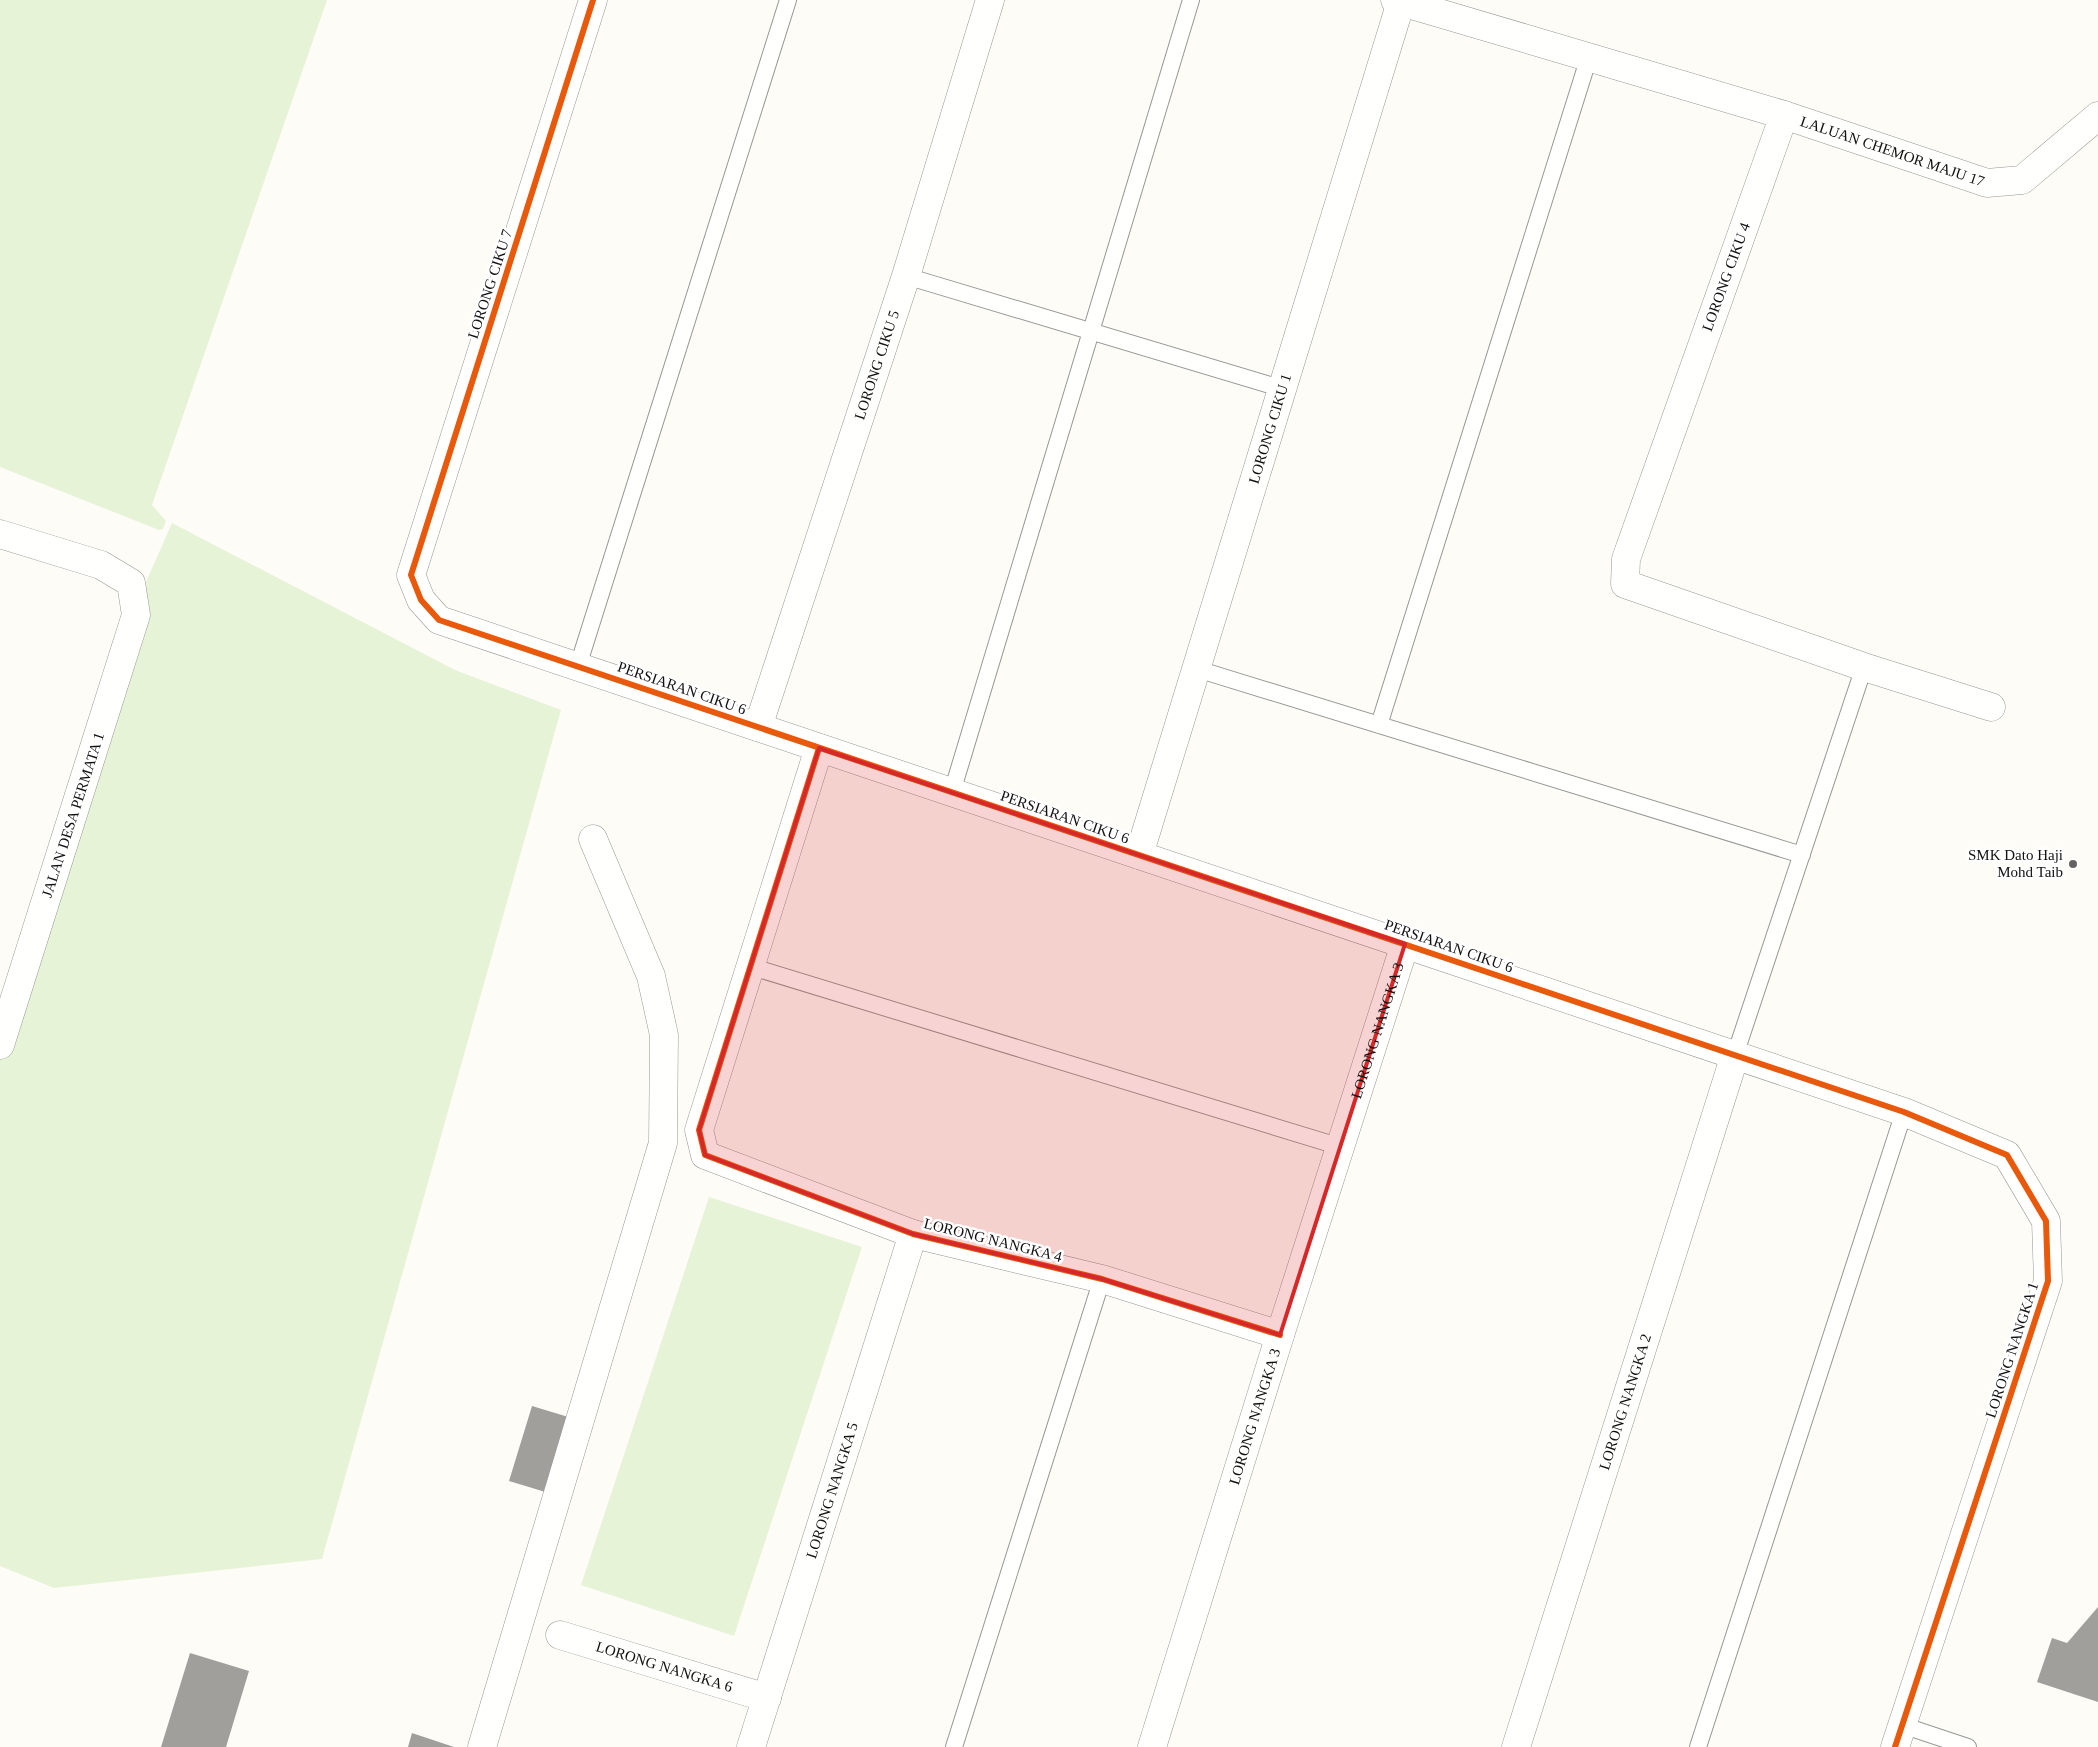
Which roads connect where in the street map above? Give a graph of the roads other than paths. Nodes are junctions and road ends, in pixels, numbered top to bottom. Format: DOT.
graph roads {
  1 [pos="593,0"];
  2 [pos="788,0"];
  3 [pos="990,0"];
  4 [pos="1191,0"];
  5 [pos="1398,1"];
  6 [pos="1589,57"];
  7 [pos="1784,115"];
  8 [pos="2098,116"];
  9 [pos="906,276"];
  10 [pos="1091,332"];
  11 [pos="1283,389"];
  12 [pos="0,534"];
  13 [pos="411,575"];
  14 [pos="578,666"];
  15 [pos="1864,667"];
  16 [pos="1197,669"];
  17 [pos="1991,707"];
  18 [pos="1379,725"];
  19 [pos="758,727"];
  20 [pos="818,748"];
  21 [pos="952,792"];
  22 [pos="594,839"];
  23 [pos="1139,855"];
  24 [pos="1802,855"];
  25 [pos="1405,944"];
  26 [pos="749,966"];
  27 [pos="0,1045"];
  28 [pos="1735,1055"];
  29 [pos="1904,1112"];
  30 [pos="1341,1147"];
  31 [pos="913,1234"];
  32 [pos="1102,1279"];
  33 [pos="1280,1335"];
  34 [pos="560,1635"];
  35 [pos="767,1698"];
  36 [pos="1898,1736"];
  37 [pos="482,1747"];
  38 [pos="752,1747"];
  39 [pos="954,1747"];
  40 [pos="1152,1747"];
  41 [pos="1516,1747"];
  42 [pos="1698,1747"];
  43 [pos="1968,1747"];
  1 -- 13 [label="street, LORONG CIKU 7"];
  2 -- 14 [label="lane"];
  3 -- 9 [label="street, LORONG CIKU 5"];
  4 -- 10 [label="lane"];
  5 -- 6 [label="street"];
  5 -- 11 [label="street, LORONG CIKU 1"];
  6 -- 7 [label="street"];
  6 -- 18 [label="lane"];
  7 -- 8 [label="street, LALUAN CHEMOR MAJU 17"];
  7 -- 15 [label="street, LORONG CIKU 4"];
  9 -- 10 [label="lane"];
  9 -- 19 [label="street, LORONG CIKU 5"];
  10 -- 11 [label="lane"];
  10 -- 21 [label="lane"];
  11 -- 16 [label="street, LORONG CIKU 1"];
  12 -- 27 [label="street, JALAN DESA PERMATA 1"];
  13 -- 14 [label="street, PERSIARAN CIKU 6"];
  14 -- 19 [label="street, PERSIARAN CIKU 6"];
  15 -- 17 [label="street"];
  15 -- 24 [label="lane"];
  16 -- 18 [label="lane"];
  16 -- 23 [label="street, LORONG CIKU 1"];
  18 -- 24 [label="lane"];
  19 -- 20 [label="street, PERSIARAN CIKU 6"];
  20 -- 21 [label="street, PERSIARAN CIKU 6"];
  20 -- 26 [label="street"];
  21 -- 23 [label="street, PERSIARAN CIKU 6"];
  22 -- 37 [label="street"];
  23 -- 25 [label="street, PERSIARAN CIKU 6"];
  24 -- 28 [label="lane"];
  25 -- 28 [label="street, PERSIARAN CIKU 6"];
  25 -- 30 [label="street, LORONG NANGKA 3"];
  26 -- 30 [label="lane"];
  26 -- 31 [label="street, LORONG NANGKA 4"];
  28 -- 29 [label="street, LORONG NANGKA 1"];
  28 -- 41 [label="street, LORONG NANGKA 2"];
  29 -- 36 [label="street, LORONG NANGKA 1"];
  29 -- 42 [label="lane"];
  30 -- 33 [label="street, LORONG NANGKA 3"];
  31 -- 32 [label="street, LORONG NANGKA 4"];
  31 -- 35 [label="street, LORONG NANGKA 5"];
  32 -- 33 [label="street, LORONG NANGKA 4"];
  32 -- 39 [label="lane"];
  33 -- 40 [label="street, LORONG NANGKA 3"];
  34 -- 35 [label="street, LORONG NANGKA 6"];
  35 -- 38 [label="street, LORONG NANGKA 5"];
  36 -- 43 [label="lane"];
}
